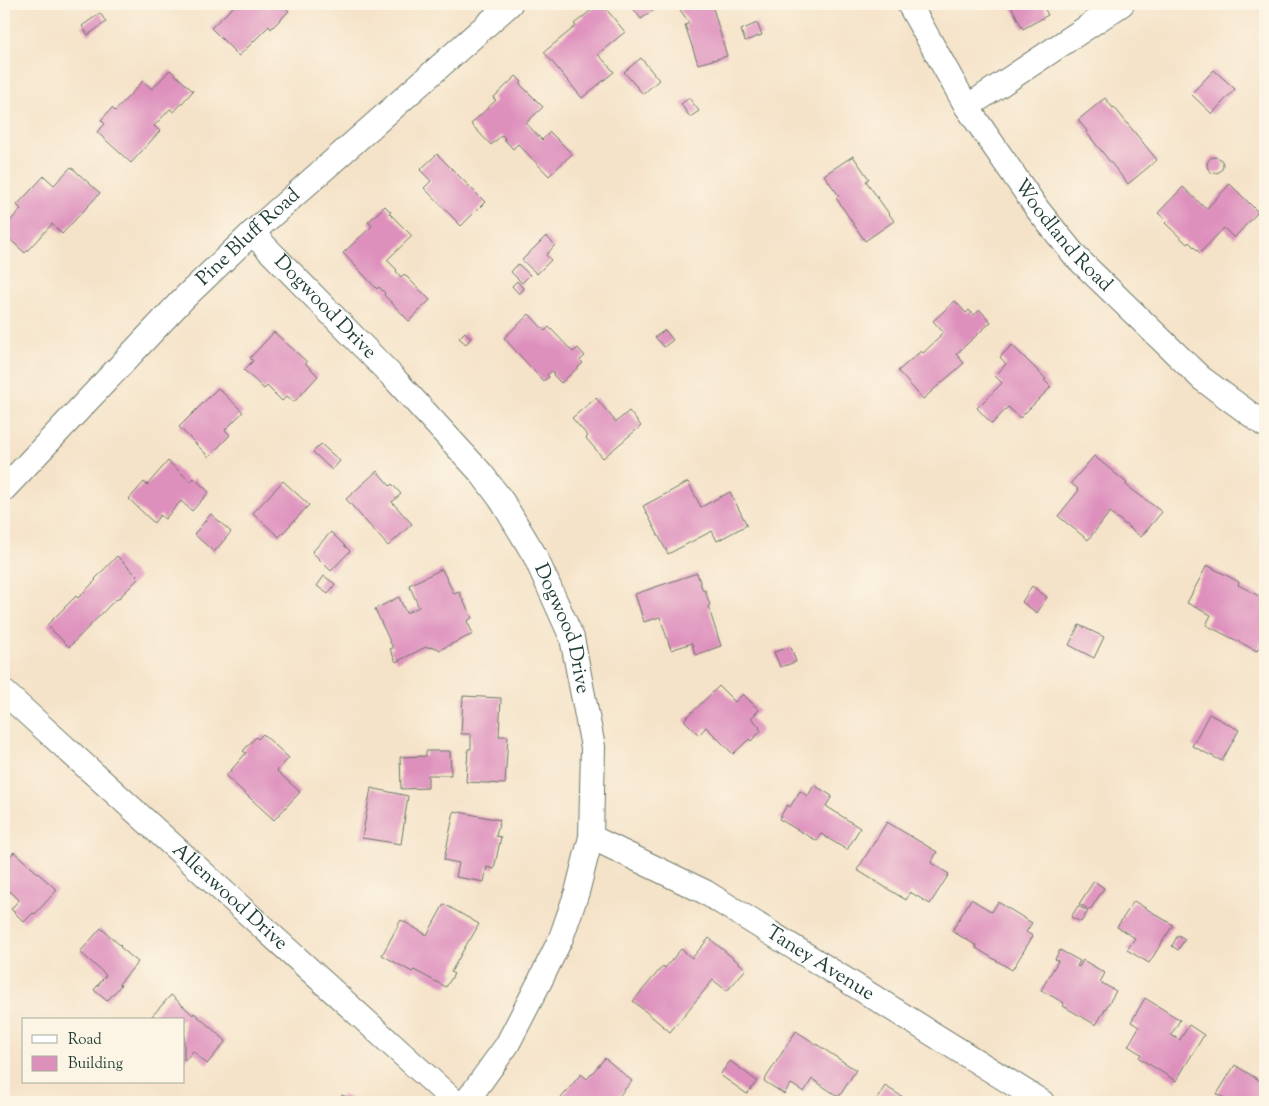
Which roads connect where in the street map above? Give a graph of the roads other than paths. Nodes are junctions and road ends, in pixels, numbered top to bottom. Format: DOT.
graph roads {
  1 [pos="510,4"];
  2 [pos="909,4"];
  3 [pos="1122,4"];
  4 [pos="967,107"];
  5 [pos="252,233"];
  6 [pos="1265,425"];
  7 [pos="4,489"];
  8 [pos="4,692"];
  9 [pos="591,837"];
  10 [pos="455,1102"];
  11 [pos="466,1102"];
  12 [pos="1042,1102"];
  1 -- 5 [label="street, Pine Bluff Road"];
  2 -- 4 [label="street, Woodland Road"];
  3 -- 4 [label="street"];
  4 -- 6 [label="street, Woodland Road"];
  5 -- 7 [label="street, Pine Bluff Road"];
  5 -- 9 [label="street, Dogwood Drive"];
  8 -- 10 [label="street, Allenwood Drive"];
  9 -- 11 [label="street, Dogwood Drive"];
  9 -- 12 [label="street, Taney Avenue"];
}
